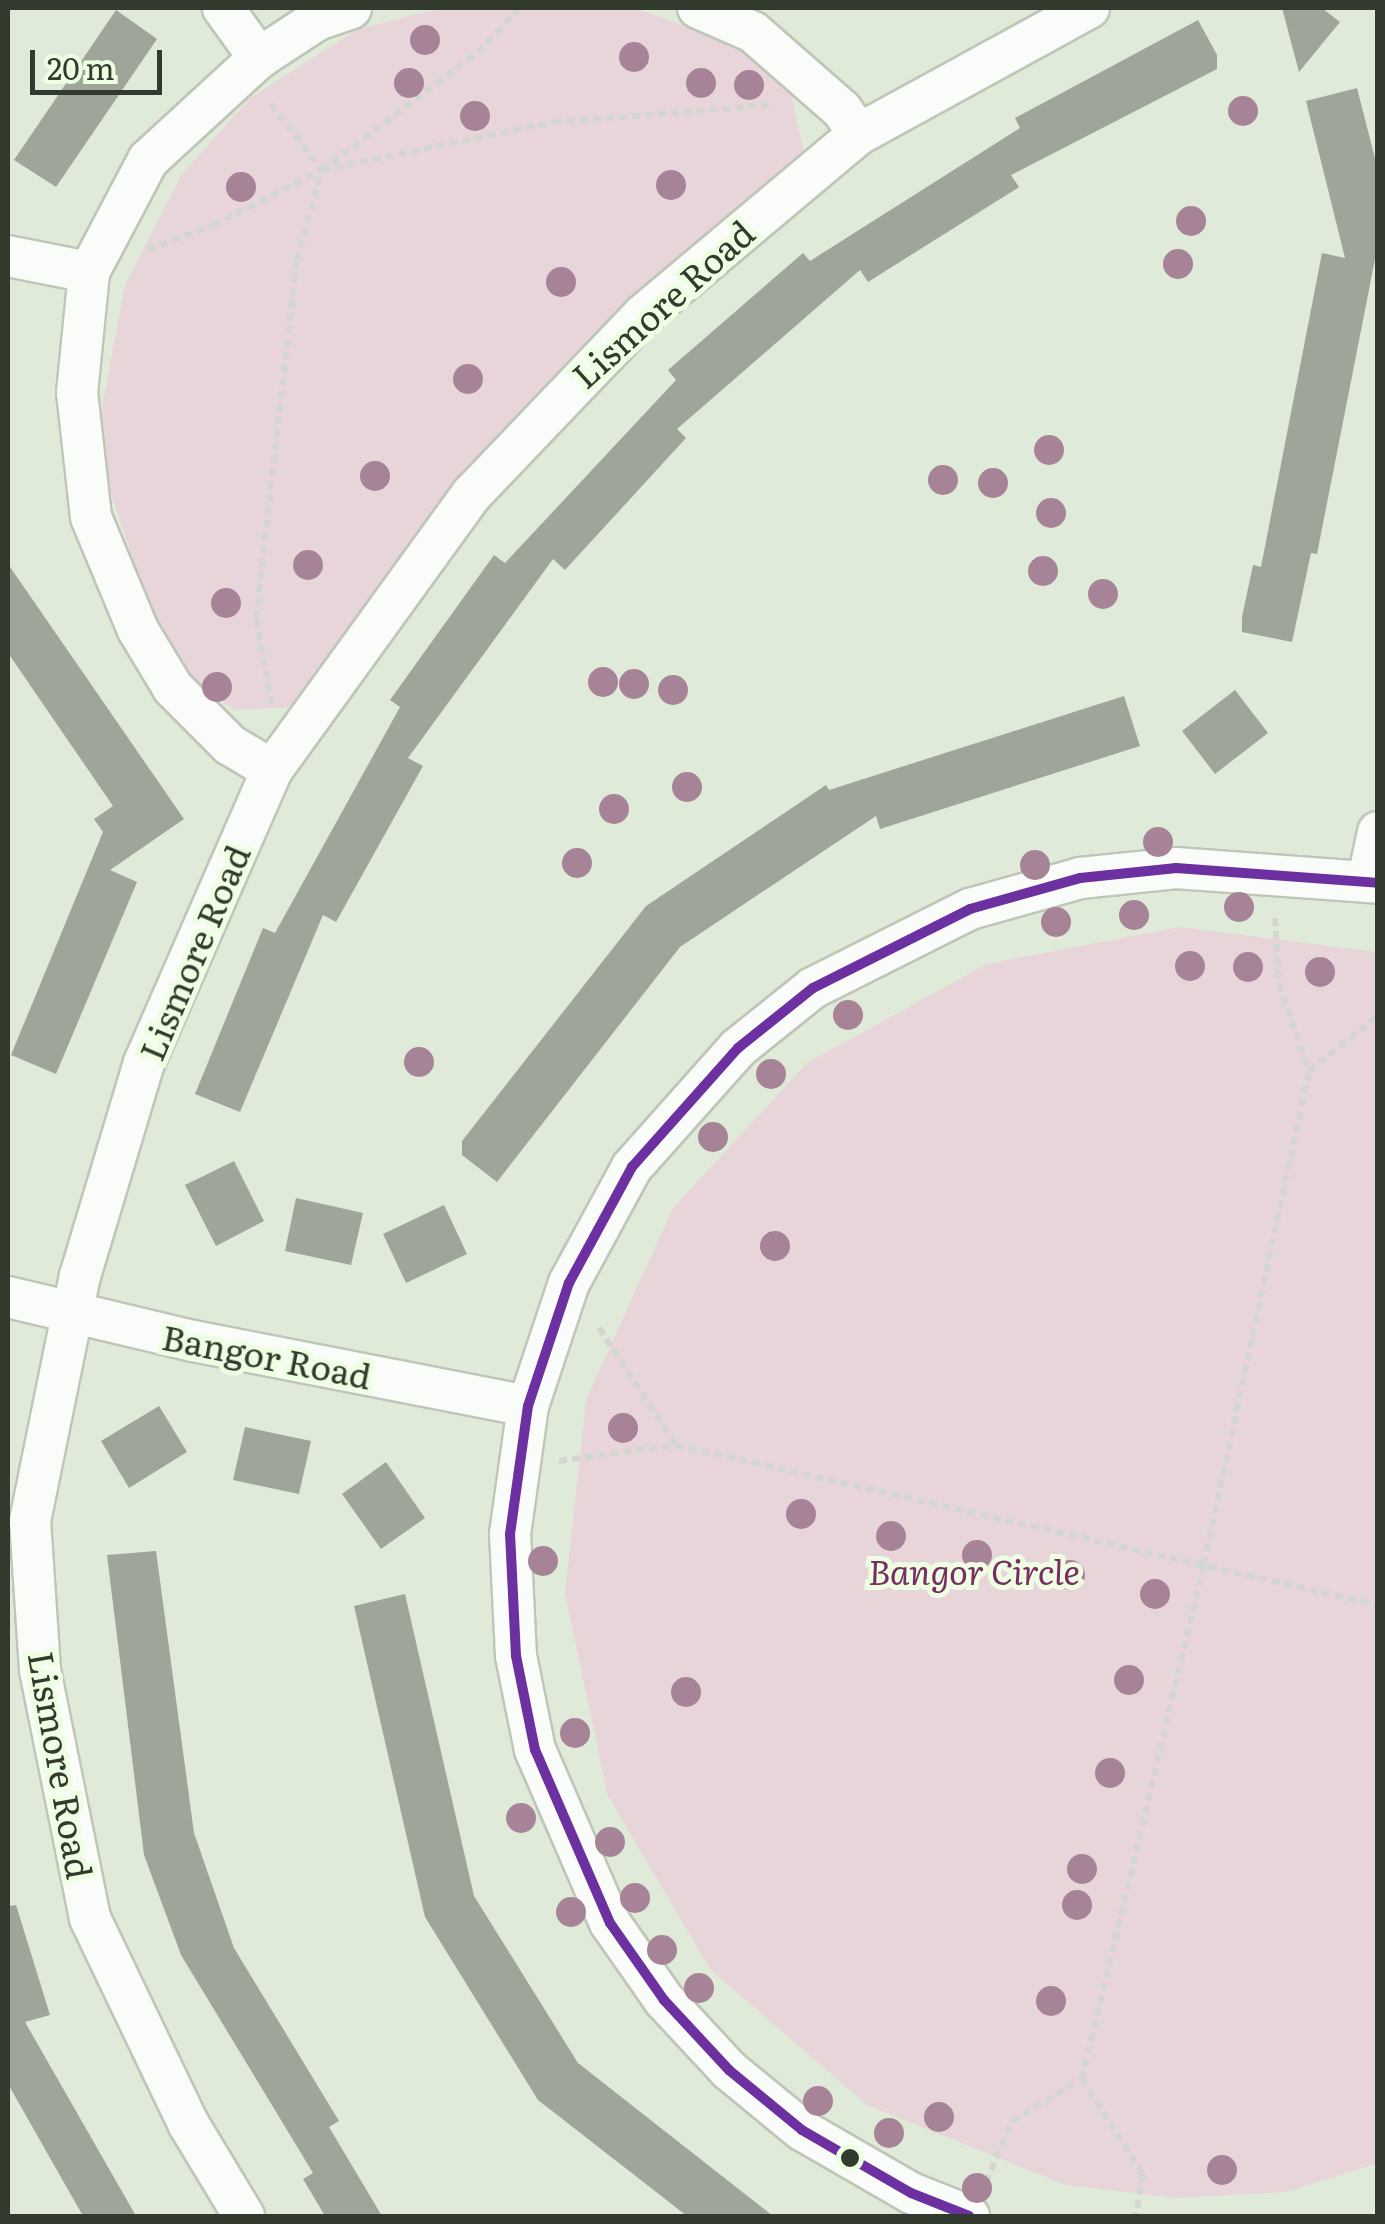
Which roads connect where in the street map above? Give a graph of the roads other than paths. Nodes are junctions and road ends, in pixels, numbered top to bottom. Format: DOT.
graph roads {
  1 [pos="223,8"];
  2 [pos="351,8"];
  3 [pos="698,8"];
  4 [pos="1089,8"];
  5 [pos="252,65"];
  6 [pos="860,134"];
  7 [pos="8,256"];
  8 [pos="89,272"];
  9 [pos="272,770"];
  10 [pos="1378,832"];
  11 [pos="1373,881"];
  12 [pos="8,1297"];
  13 [pos="72,1314"];
  14 [pos="528,1406"];
  15 [pos="973,2209"];
  16 [pos="244,2216"];
  1 -- 5 [label="street"];
  2 -- 5 [label="street"];
  3 -- 6 [label="street"];
  4 -- 6 [label="street, Lismore Road"];
  5 -- 8 [label="street"];
  6 -- 9 [label="street, Lismore Road"];
  7 -- 8 [label="street"];
  8 -- 9 [label="street"];
  9 -- 13 [label="street, Lismore Road"];
  10 -- 11 [label="street"];
  11 -- 14 [label="street"];
  12 -- 13 [label="street, Bangor Road"];
  13 -- 14 [label="street, Bangor Road"];
  13 -- 16 [label="street, Lismore Road"];
  14 -- 15 [label="street"];
}
